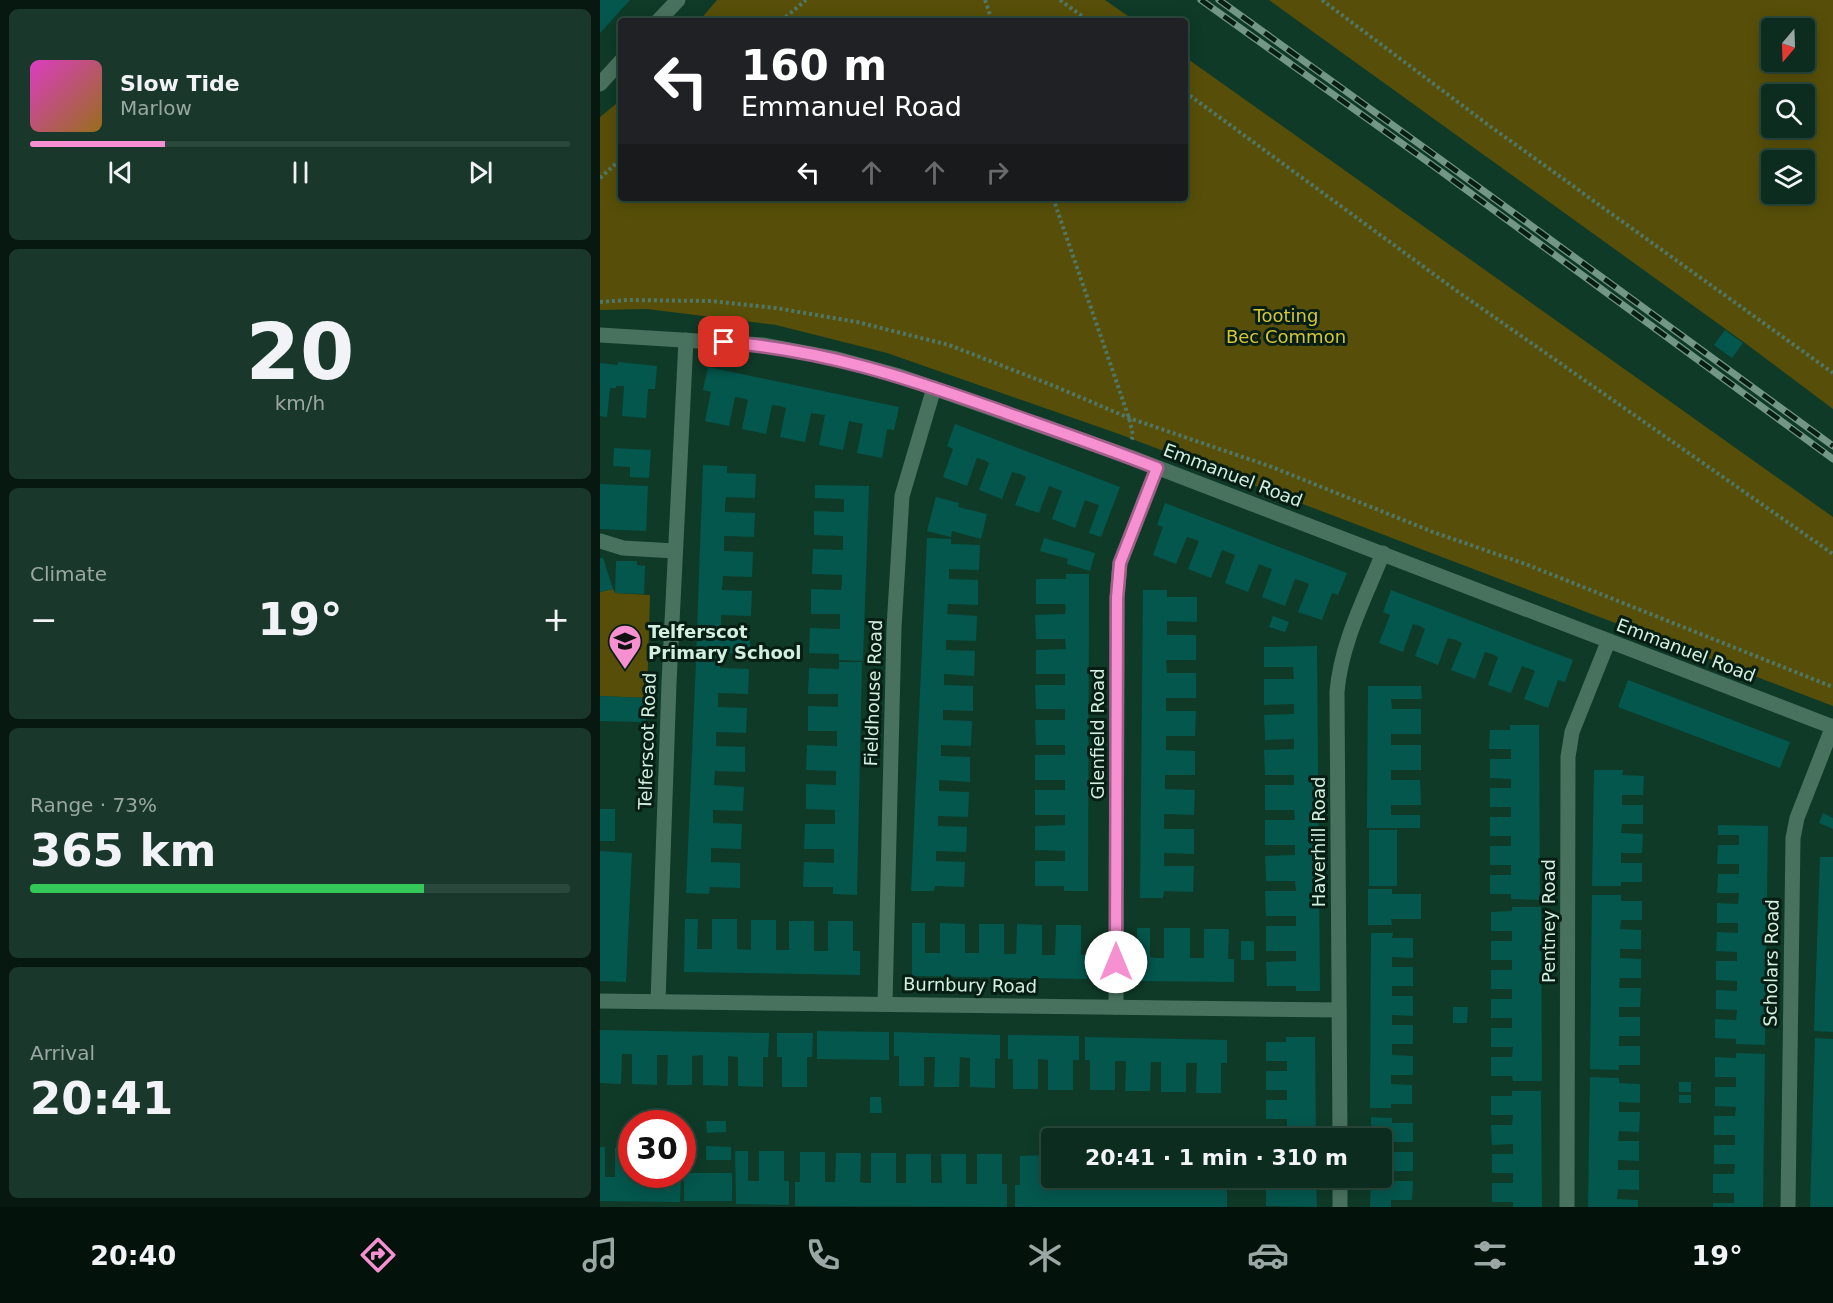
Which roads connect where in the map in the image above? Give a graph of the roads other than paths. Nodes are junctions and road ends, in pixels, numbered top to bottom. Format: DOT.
graph roads {
  1 [pos="678,0"];
  2 [pos="661,18"];
  3 [pos="618,64"];
  4 [pos="600,84"];
  5 [pos="600,335"];
  6 [pos="686,340"];
  7 [pos="934,388"];
  8 [pos="1157,468"];
  9 [pos="600,541"];
  10 [pos="675,551"];
  11 [pos="1383,553"];
  12 [pos="1608,642"];
  13 [pos="1833,727"];
  14 [pos="600,1000"];
  15 [pos="658,1001"];
  16 [pos="885,1003"];
  17 [pos="1116,1007"];
  18 [pos="1339,1010"];
  19 [pos="1340,1128"];
  20 [pos="1340,1188"];
  21 [pos="1340,1207"];
  22 [pos="1566,1207"];
  23 [pos="1788,1207"];
  1 -- 2 [label="street"];
  3 -- 4 [label="street"];
  5 -- 6 [label="street, Emmanuel Road"];
  6 -- 7 [label="street, Emmanuel Road"];
  6 -- 10 [label="street, Telferscot Road"];
  7 -- 8 [label="street, Emmanuel Road"];
  7 -- 16 [label="street, Fieldhouse Road"];
  8 -- 11 [label="street, Emmanuel Road"];
  8 -- 17 [label="street, Glenfield Road"];
  9 -- 10 [label="street"];
  10 -- 15 [label="street, Telferscot Road"];
  11 -- 12 [label="street, Emmanuel Road"];
  11 -- 18 [label="street, Haverhill Road"];
  12 -- 13 [label="street, Emmanuel Road"];
  12 -- 22 [label="street, Pentney Road"];
  13 -- 23 [label="street, Scholars Road"];
  14 -- 15 [label="street, Burnbury Road"];
  15 -- 16 [label="street, Burnbury Road"];
  16 -- 17 [label="street, Burnbury Road"];
  17 -- 18 [label="street, Burnbury Road"];
  18 -- 19 [label="street, Haverhill Road"];
  20 -- 21 [label="street"];
}
